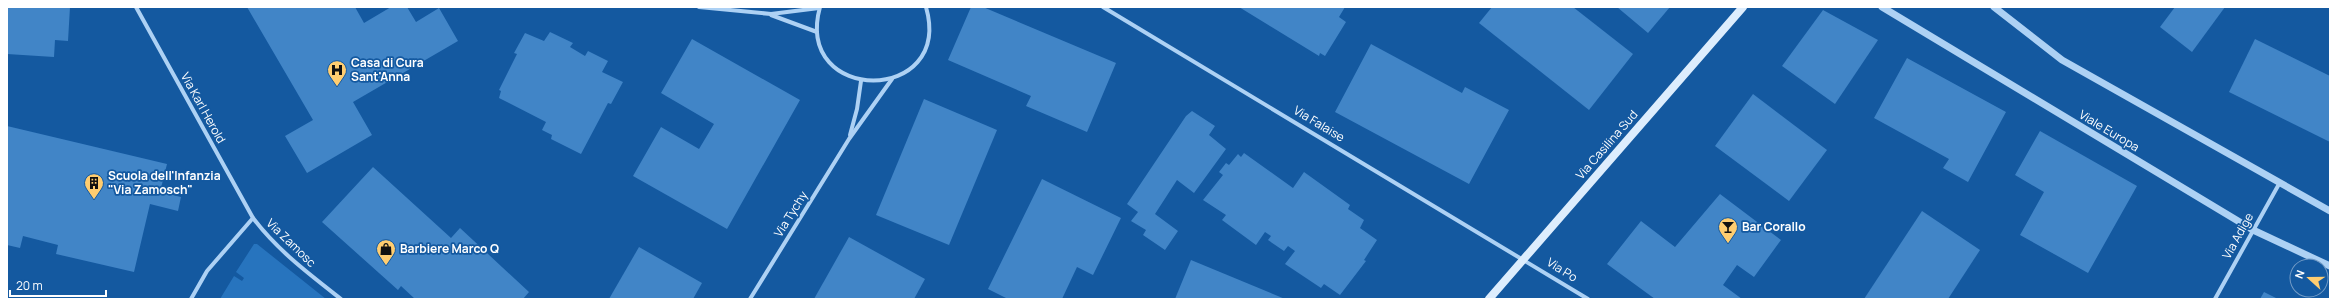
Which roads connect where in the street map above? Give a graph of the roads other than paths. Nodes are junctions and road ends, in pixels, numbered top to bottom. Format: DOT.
graph roads {
  1 [pos="136,7"];
  2 [pos="699,7"];
  3 [pos="926,7"];
  4 [pos="1103,7"];
  5 [pos="1743,7"];
  6 [pos="1882,7"];
  7 [pos="1994,7"];
  8 [pos="819,8"];
  9 [pos="771,14"];
  10 [pos="817,32"];
  11 [pos="892,79"];
  12 [pos="861,81"];
  13 [pos="848,139"];
  14 [pos="2279,184"];
  15 [pos="2330,211"];
  16 [pos="253,218"];
  17 [pos="2253,230"];
  18 [pos="1525,259"];
  19 [pos="2330,266"];
  20 [pos="192,299"];
  21 [pos="341,299"];
  22 [pos="750,299"];
  23 [pos="1489,299"];
  24 [pos="1588,299"];
  25 [pos="2215,299"];
  1 -- 16 [label="street, Via Karl Herold"];
  2 -- 9 [label="street"];
  3 -- 11 [label="street"];
  4 -- 18 [label="street, Via Falaise"];
  5 -- 18 [label="main road, Via Casilina Sud"];
  6 -- 17 [label="street, Viale Europa"];
  7 -- 14 [label="street"];
  8 -- 9 [label="street"];
  8 -- 10 [label="street"];
  9 -- 10 [label="street"];
  10 -- 12 [label="street"];
  11 -- 12 [label="street"];
  11 -- 13 [label="street, Via Tychy"];
  12 -- 13 [label="street, Via Tychy"];
  13 -- 22 [label="street, Via Tychy"];
  14 -- 15 [label="street"];
  14 -- 17 [label="street, Via Adige"];
  16 -- 20 [label="street, Via Zamosc"];
  16 -- 21 [label="street, Via Zamosc"];
  17 -- 19 [label="street, Viale Europa"];
  17 -- 25 [label="street, Via Adige"];
  18 -- 23 [label="main road, Via Casilina Sud"];
  18 -- 24 [label="street, Via Po"];
}
